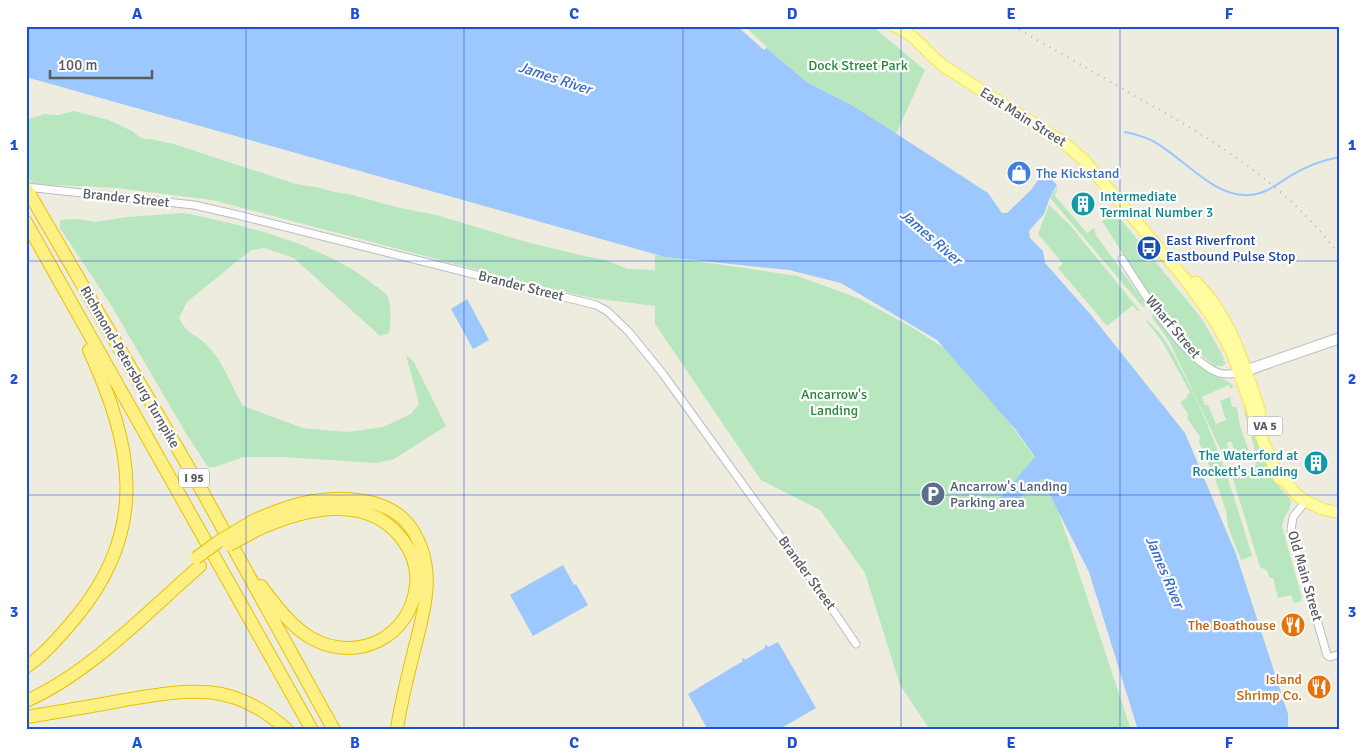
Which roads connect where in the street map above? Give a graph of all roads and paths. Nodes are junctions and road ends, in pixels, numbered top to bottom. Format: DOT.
graph roads {
  1 [pos="894,26"];
  2 [pos="914,26"];
  3 [pos="26,187"];
  4 [pos="26,222"];
  5 [pos="1122,258"];
  6 [pos="52,268"];
  7 [pos="1340,338"];
  8 [pos="1242,372"];
  9 [pos="1306,501"];
  10 [pos="210,505"];
  11 [pos="1340,513"];
  12 [pos="254,526"];
  13 [pos="198,562"];
  14 [pos="856,644"];
  15 [pos="1340,654"];
  16 [pos="26,667"];
  17 [pos="26,692"];
  18 [pos="26,700"];
  19 [pos="26,717"];
  20 [pos="287,730"];
  21 [pos="312,730"];
  22 [pos="334,730"];
  23 [pos="397,730"];
  1 -- 8 [label="main road, East Main Street / VA 5"];
  2 -- 8 [label="main road, East Main Street / VA 5"];
  3 -- 10 [label="highway, Richmond-Petersburg Turnpike / I 95"];
  3 -- 14 [label="street, Brander Street"];
  4 -- 6 [label="highway, Richmond-Petersburg Turnpike / I 95"];
  5 -- 8 [label="street, Wharf Street"];
  6 -- 16 [label="highway"];
  6 -- 21 [label="highway, Richmond-Petersburg Turnpike / I 95"];
  7 -- 8 [label="main road"];
  8 -- 9 [label="main road, East Main Street / VA 5"];
  9 -- 11 [label="main road, East Main Street / VA 5"];
  9 -- 15 [label="street, Old Main Street"];
  10 -- 12 [label="highway"];
  10 -- 22 [label="highway, Richmond-Petersburg Turnpike / I 95"];
  12 -- 13 [label="highway, bridge"];
  12 -- 23 [label="highway"];
  13 -- 17 [label="highway"];
  13 -- 18 [label="highway"];
  19 -- 20 [label="highway"];
}
